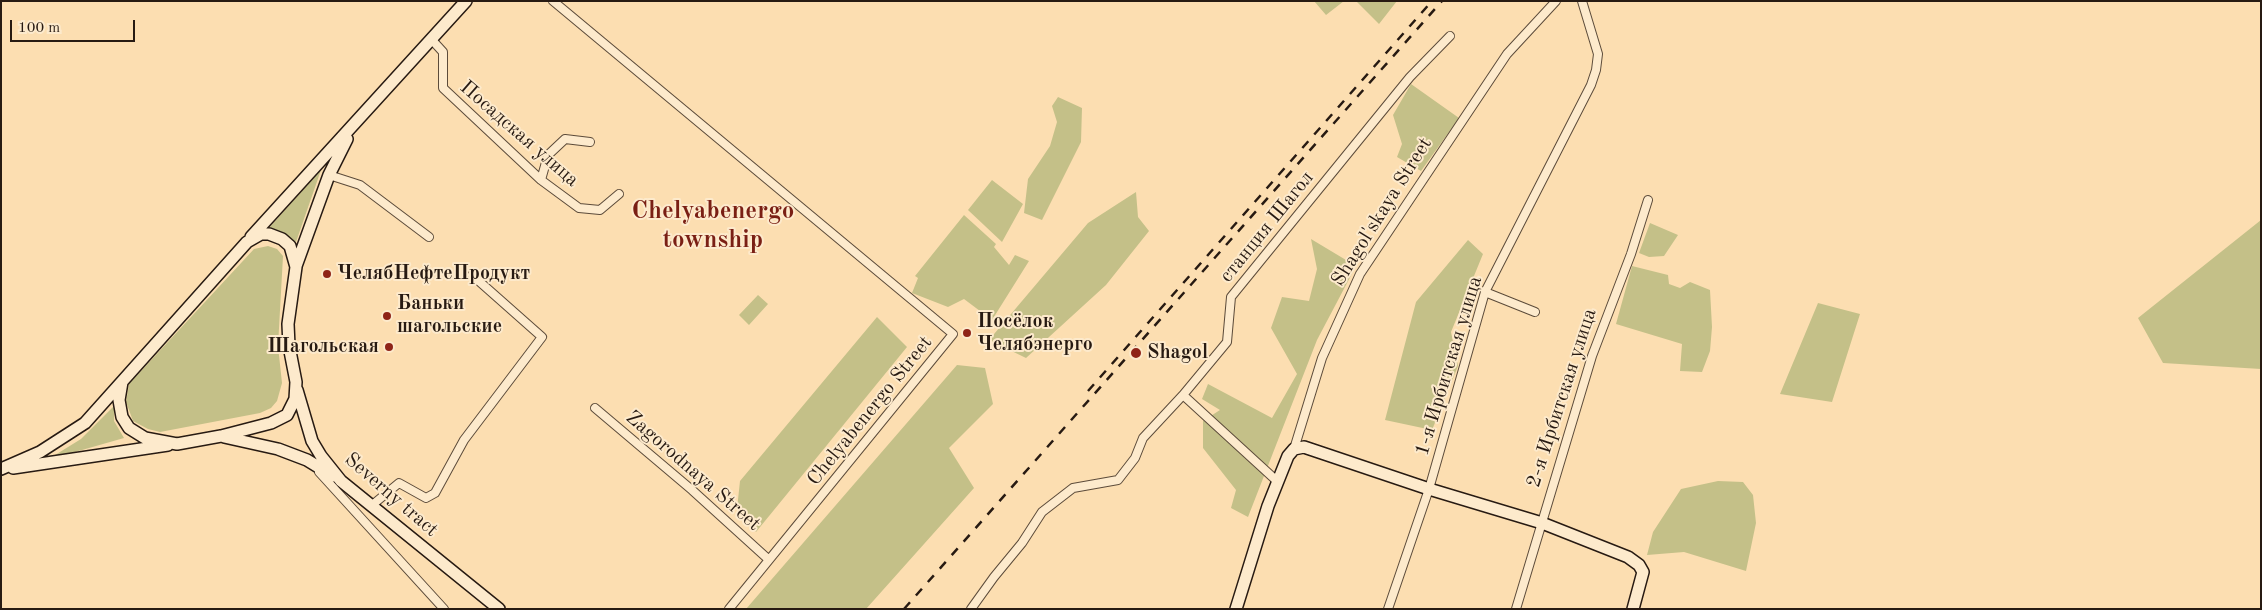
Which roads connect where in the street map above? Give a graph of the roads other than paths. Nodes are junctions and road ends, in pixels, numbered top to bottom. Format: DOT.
graph roads {
  1 [pos="466,1"];
  2 [pos="553,1"];
  3 [pos="1556,1"];
  4 [pos="1582,1"];
  5 [pos="1450,36"];
  6 [pos="432,40"];
  7 [pos="354,127"];
  8 [pos="590,142"];
  9 [pos="329,175"];
  10 [pos="541,180"];
  11 [pos="620,194"];
  12 [pos="1648,200"];
  13 [pos="428,237"];
  14 [pos="247,242"];
  15 [pos="296,267"];
  16 [pos="472,275"];
  17 [pos="1485,292"];
  18 [pos="1534,312"];
  19 [pos="122,382"];
  20 [pos="296,382"];
  21 [pos="1183,396"];
  22 [pos="595,408"];
  23 [pos="221,436"];
  24 [pos="177,444"];
  25 [pos="1294,449"];
  26 [pos="307,460"];
  27 [pos="1,470"];
  28 [pos="341,481"];
  29 [pos="1278,482"];
  30 [pos="1429,489"];
  31 [pos="370,506"];
  32 [pos="1542,523"];
  33 [pos="768,559"];
  34 [pos="444,609"];
  35 [pos="499,609"];
  36 [pos="729,609"];
  37 [pos="971,609"];
  38 [pos="1236,609"];
  39 [pos="1388,609"];
  40 [pos="1516,609"];
  41 [pos="1633,609"];
  1 -- 6 [label="main road"];
  2 -- 33 [label="street, Chelyabenergo Street"];
  3 -- 25 [label="street, Shagol'skaya Street"];
  4 -- 17 [label="street, 1-я Ирбитская улица"];
  5 -- 21 [label="street, станция Шагол"];
  6 -- 7 [label="main road"];
  6 -- 10 [label="street, Посадская улица"];
  7 -- 9 [label="main road"];
  7 -- 14 [label="main road"];
  8 -- 10 [label="street"];
  9 -- 13 [label="street"];
  9 -- 15 [label="main road"];
  10 -- 11 [label="street, Посадская улица"];
  12 -- 32 [label="street, 2-я Ирбитская улица"];
  14 -- 15 [label="main road"];
  14 -- 19 [label="main road"];
  15 -- 20 [label="main road, Severny tract"];
  16 -- 31 [label="street"];
  17 -- 18 [label="street"];
  17 -- 30 [label="street, 1-я Ирбитская улица"];
  19 -- 24 [label="main road"];
  19 -- 27 [label="main road"];
  20 -- 23 [label="main road"];
  20 -- 28 [label="main road, Severny tract"];
  21 -- 29 [label="street"];
  21 -- 37 [label="street, станция Шагол"];
  22 -- 33 [label="street, Zagorodnaya Street"];
  23 -- 24 [label="main road"];
  23 -- 26 [label="main road"];
  24 -- 27 [label="main road"];
  25 -- 29 [label="main road, Shagol'skaya Street"];
  25 -- 30 [label="main road"];
  26 -- 28 [label="main road"];
  26 -- 34 [label="street, Severny tract"];
  28 -- 31 [label="main road, Severny tract"];
  29 -- 38 [label="main road, Shagol'skaya Street"];
  30 -- 32 [label="main road"];
  30 -- 39 [label="street, 1-я Ирбитская улица"];
  31 -- 35 [label="main road, Severny tract"];
  32 -- 40 [label="street, 2-я Ирбитская улица"];
  32 -- 41 [label="main road"];
  33 -- 36 [label="street, Chelyabenergo Street"];
}
